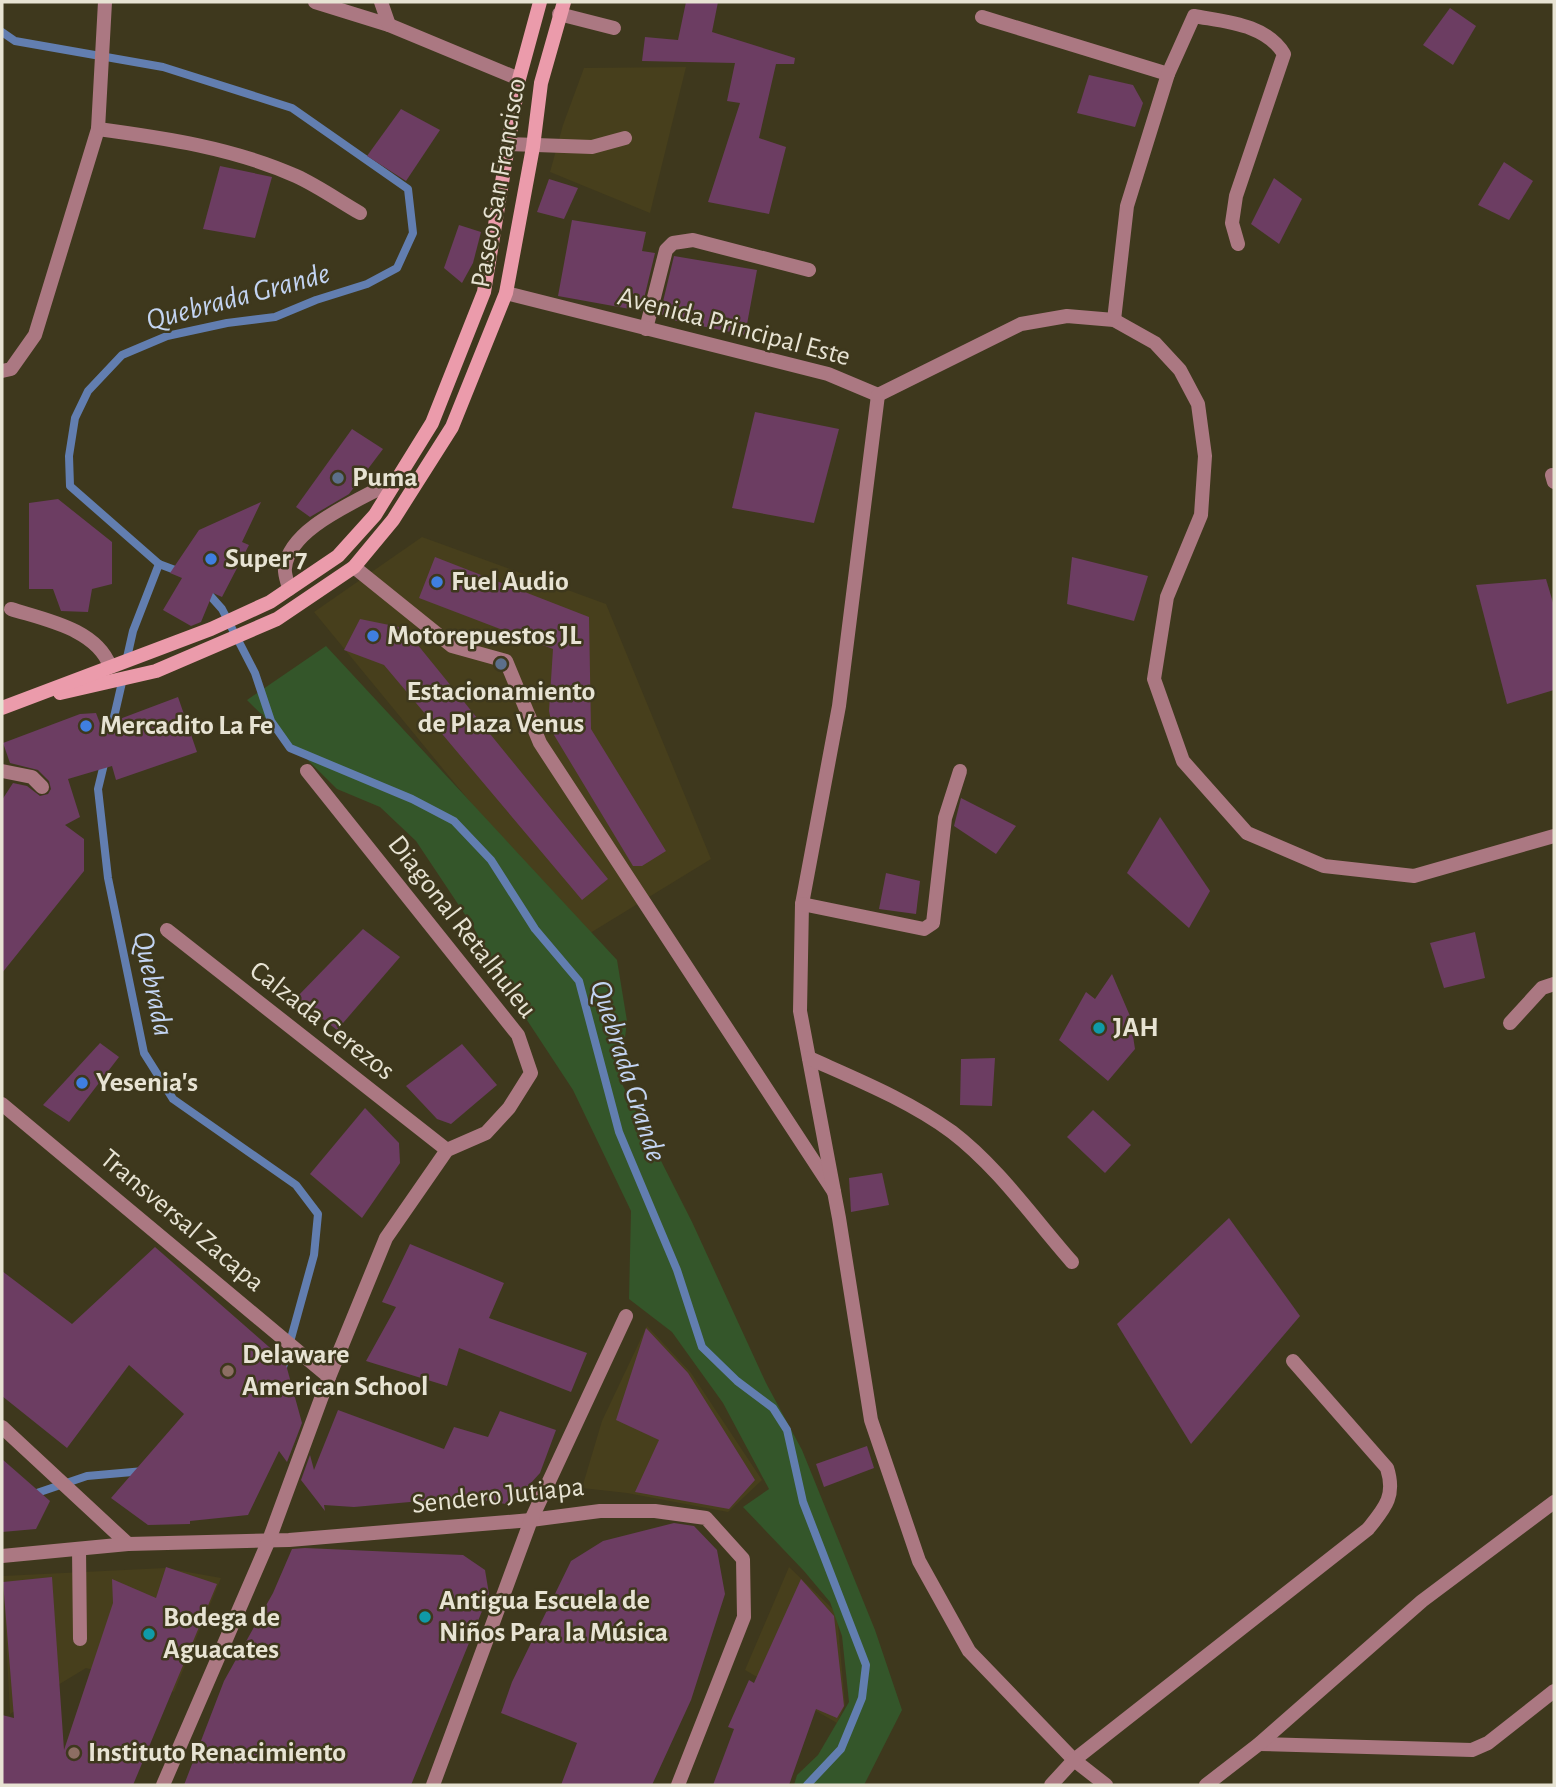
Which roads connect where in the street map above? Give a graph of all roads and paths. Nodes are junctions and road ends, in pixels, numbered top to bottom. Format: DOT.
graph roads {
  1 [pos="106,2"];
  2 [pos="315,2"];
  3 [pos="381,2"];
  4 [pos="540,2"];
  5 [pos="561,8"];
  6 [pos="982,17"];
  7 [pos="389,25"];
  8 [pos="614,28"];
  9 [pos="1168,74"];
  10 [pos="519,79"];
  11 [pos="98,129"];
  12 [pos="625,138"];
  13 [pos="508,144"];
  14 [pos="533,147"];
  15 [pos="360,214"];
  16 [pos="1238,244"];
  17 [pos="809,270"];
  18 [pos="506,293"];
  19 [pos="1114,320"];
  20 [pos="646,328"];
  21 [pos="2,372"];
  22 [pos="878,395"];
  23 [pos="401,476"];
  24 [pos="354,567"];
  25 [pos="289,589"];
  26 [pos="11,609"];
  27 [pos="112,666"];
  28 [pos="29,698"];
  29 [pos="2,708"];
  30 [pos="2,771"];
  31 [pos="307,771"];
  32 [pos="960,771"];
  33 [pos="43,787"];
  34 [pos="1554,836"];
  35 [pos="802,904"];
  36 [pos="167,930"];
  37 [pos="1554,984"];
  38 [pos="1510,1023"];
  39 [pos="808,1058"];
  40 [pos="2,1104"];
  41 [pos="447,1150"];
  42 [pos="834,1193"];
  43 [pos="1072,1262"];
  44 [pos="626,1316"];
  45 [pos="1293,1361"];
  46 [pos="329,1377"];
  47 [pos="2,1427"];
  48 [pos="1554,1502"];
  49 [pos="531,1520"];
  50 [pos="269,1539"];
  51 [pos="128,1544"];
  52 [pos="79,1549"];
  53 [pos="2,1556"];
  54 [pos="80,1639"];
  55 [pos="1554,1691"];
  56 [pos="1259,1744"];
  57 [pos="1074,1760"];
  58 [pos="163,1785"];
  59 [pos="433,1785"];
  60 [pos="678,1785"];
  61 [pos="1051,1785"];
  62 [pos="1106,1785"];
  63 [pos="1206,1785"];
  1 -- 11 [label="street"];
  2 -- 7 [label="street"];
  3 -- 7 [label="street"];
  4 -- 10 [label="street, Paseo San Francisco"];
  5 -- 8 [label="street"];
  5 -- 14 [label="street, Paseo San Francisco"];
  6 -- 9 [label="street"];
  7 -- 10 [label="street"];
  9 -- 16 [label="street"];
  9 -- 19 [label="street"];
  10 -- 13 [label="street, Paseo San Francisco"];
  11 -- 15 [label="street"];
  11 -- 21 [label="street"];
  12 -- 14 [label="street"];
  13 -- 14 [label="street"];
  13 -- 23 [label="street, Paseo San Francisco"];
  14 -- 18 [label="street, Paseo San Francisco"];
  17 -- 20 [label="street"];
  18 -- 20 [label="street, Avenida Principal Este"];
  18 -- 24 [label="street, Paseo San Francisco"];
  19 -- 22 [label="street, Avenida Principal Este"];
  19 -- 34 [label="street, Avenida Principal Este"];
  20 -- 22 [label="street, Avenida Principal Este"];
  22 -- 35 [label="street"];
  23 -- 25 [label="street, Paseo San Francisco"];
  23 -- 25 [label="street"];
  24 -- 28 [label="street, Paseo San Francisco"];
  24 -- 42 [label="street"];
  25 -- 27 [label="street, Paseo San Francisco"];
  26 -- 27 [label="street"];
  27 -- 28 [label="street, Paseo San Francisco"];
  28 -- 29 [label="street, Paseo San Francisco"];
  30 -- 33 [label="street"];
  31 -- 41 [label="street, Diagonal Retalhuleu"];
  32 -- 35 [label="street"];
  35 -- 39 [label="street"];
  36 -- 41 [label="street, Calzada Cerezos"];
  37 -- 38 [label="street"];
  39 -- 42 [label="street"];
  39 -- 43 [label="street"];
  40 -- 46 [label="street, Transversal Zacapa"];
  41 -- 46 [label="street"];
  42 -- 57 [label="street"];
  44 -- 49 [label="street"];
  45 -- 57 [label="street"];
  46 -- 50 [label="street"];
  47 -- 51 [label="street"];
  48 -- 56 [label="street"];
  49 -- 50 [label="street, Sendero Jutiapa"];
  49 -- 59 [label="street"];
  49 -- 60 [label="street, Sendero Jutiapa"];
  50 -- 51 [label="street, Sendero Jutiapa"];
  50 -- 58 [label="street"];
  51 -- 52 [label="street, Sendero Jutiapa"];
  52 -- 53 [label="street, Sendero Jutiapa"];
  52 -- 54 [label="street"];
  55 -- 56 [label="street"];
  56 -- 63 [label="street"];
  57 -- 61 [label="street"];
  57 -- 62 [label="street"];
}
